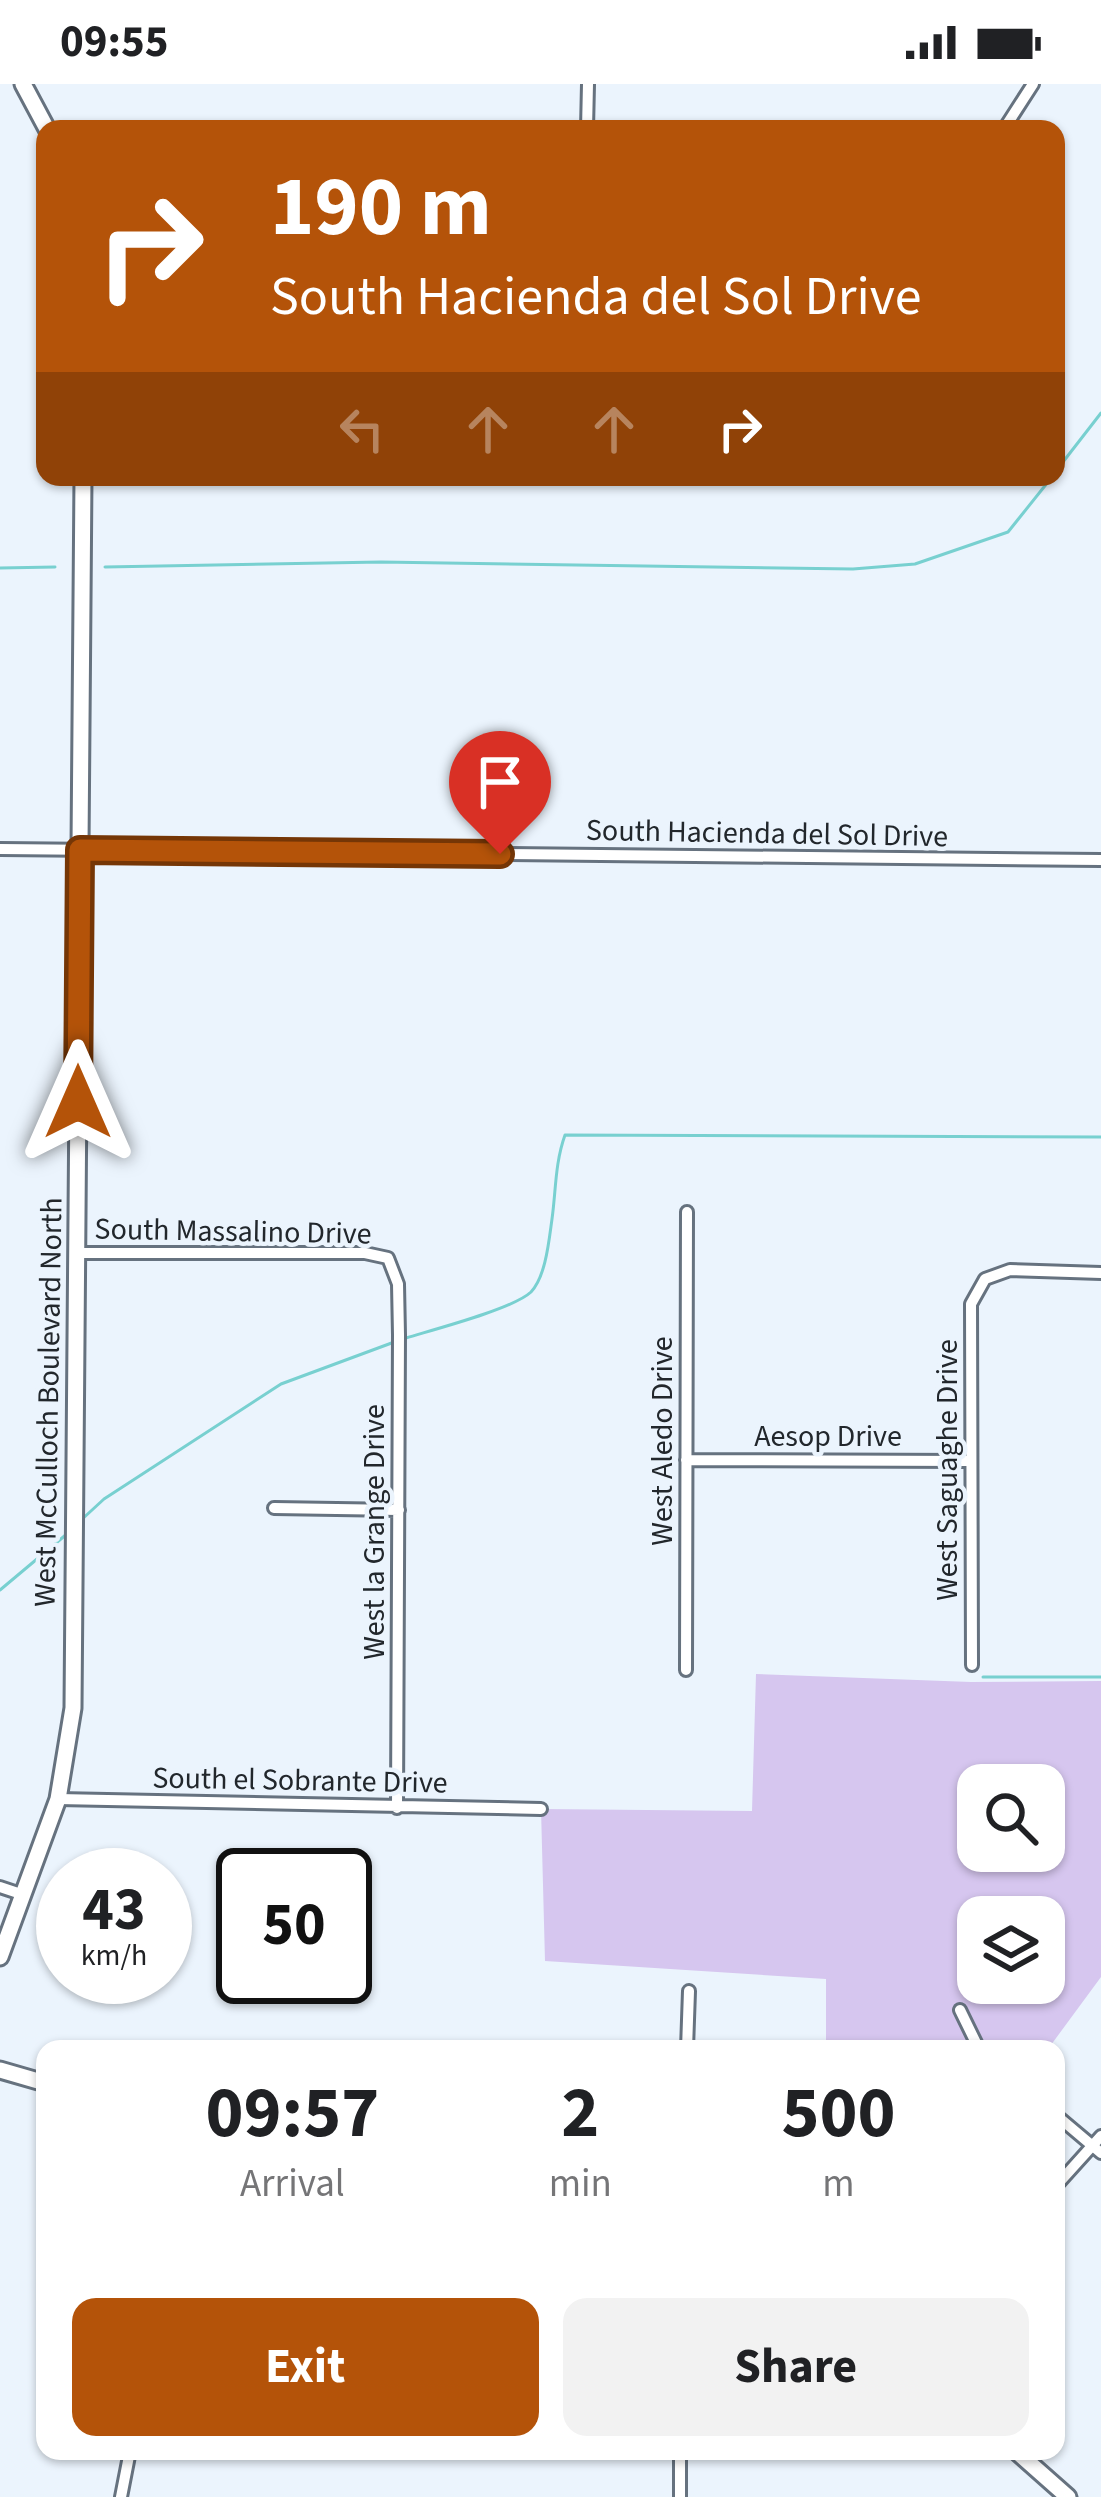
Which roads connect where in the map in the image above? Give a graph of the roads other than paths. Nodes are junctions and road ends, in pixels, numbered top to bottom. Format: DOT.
graph roads {
  1 [pos="23,84"];
  2 [pos="588,84"];
  3 [pos="1033,84"];
  4 [pos="42,120"];
  5 [pos="587,120"];
  6 [pos="1010,120"];
  7 [pos="83,486"];
  8 [pos="0,849"];
  9 [pos="80,850"];
  10 [pos="1101,860"];
  11 [pos="687,1212"];
  12 [pos="77,1253"];
  13 [pos="388,1258"];
  14 [pos="1101,1274"];
  15 [pos="686,1460"];
  16 [pos="969,1461"];
  17 [pos="274,1508"];
  18 [pos="399,1510"];
  19 [pos="972,1665"];
  20 [pos="686,1670"];
  21 [pos="58,1798"];
  22 [pos="397,1808"];
  23 [pos="541,1808"];
  24 [pos="0,1887"];
  25 [pos="23,1895"];
  26 [pos="0,1957"];
  27 [pos="689,1990"];
  28 [pos="960,2010"];
  29 [pos="687,2040"];
  30 [pos="975,2040"];
  31 [pos="0,2070"];
  32 [pos="36,2080"];
  33 [pos="1065,2121"];
  34 [pos="1098,2145"];
  35 [pos="1065,2177"];
  36 [pos="128,2460"];
  37 [pos="680,2460"];
  38 [pos="1026,2460"];
  39 [pos="121,2497"];
  40 [pos="680,2497"];
  41 [pos="1068,2497"];
  1 -- 4 [label="main road"];
  2 -- 5 [label="street"];
  3 -- 6 [label="street"];
  7 -- 9 [label="main road, West McCulloch Boulevard North"];
  8 -- 9 [label="street, South Hacienda del Sol Drive"];
  9 -- 10 [label="street, South Hacienda del Sol Drive"];
  9 -- 12 [label="main road, West McCulloch Boulevard North"];
  11 -- 15 [label="street, West Aledo Drive"];
  12 -- 13 [label="street, South Massalino Drive"];
  12 -- 21 [label="main road, West McCulloch Boulevard North"];
  13 -- 18 [label="street, West la Grange Drive"];
  14 -- 16 [label="street, West Saguaghe Drive"];
  15 -- 16 [label="street, Aesop Drive"];
  15 -- 20 [label="street, West Aledo Drive"];
  16 -- 19 [label="street, West Saguaghe Drive"];
  17 -- 18 [label="street"];
  18 -- 22 [label="street, West la Grange Drive"];
  21 -- 22 [label="street, South el Sobrante Drive"];
  21 -- 25 [label="main road, West McCulloch Boulevard North"];
  22 -- 23 [label="street, South el Sobrante Drive"];
  24 -- 25 [label="street"];
  25 -- 26 [label="main road, West McCulloch Boulevard North"];
  27 -- 29 [label="street"];
  28 -- 30 [label="street"];
  31 -- 32 [label="main road"];
  33 -- 34 [label="street"];
  34 -- 35 [label="street"];
  36 -- 39 [label="street"];
  37 -- 40 [label="street"];
  38 -- 41 [label="main road"];
}
